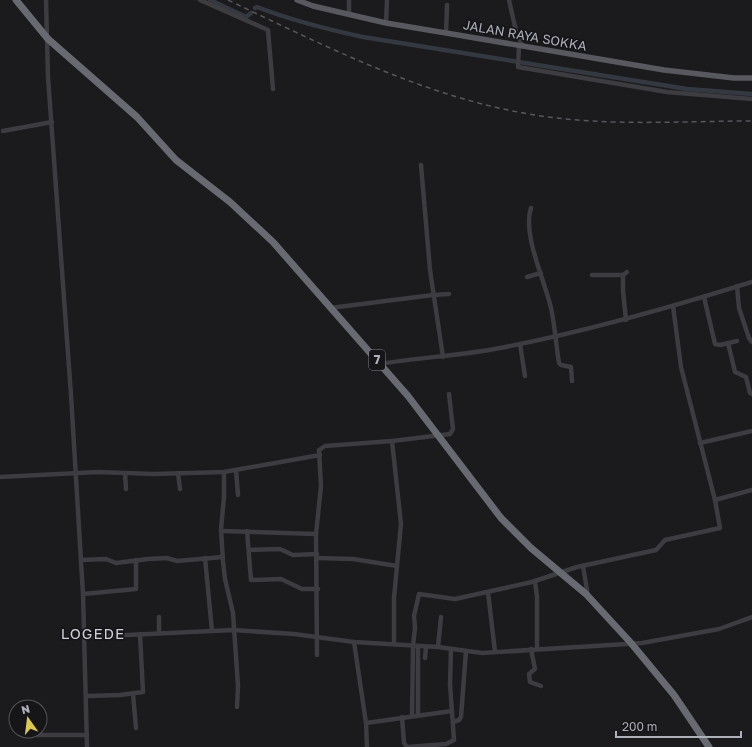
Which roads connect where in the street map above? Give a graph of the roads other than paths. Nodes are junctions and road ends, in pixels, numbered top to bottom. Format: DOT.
graph roads {
  1 [pos="16,0"];
  2 [pos="46,0"];
  3 [pos="200,0"];
  4 [pos="297,0"];
  5 [pos="349,0"];
  6 [pos="387,0"];
  7 [pos="509,0"];
  8 [pos="447,4"];
  9 [pos="349,14"];
  10 [pos="386,23"];
  11 [pos="446,33"];
  12 [pos="48,39"];
  13 [pos="520,46"];
  14 [pos="752,78"];
  15 [pos="273,89"];
  16 [pos="752,99"];
  17 [pos="52,122"];
  18 [pos="4,131"];
  19 [pos="421,165"];
  20 [pos="531,208"];
  21 [pos="541,273"];
  22 [pos="592,275"];
  23 [pos="527,277"];
  24 [pos="752,282"];
  25 [pos="737,286"];
  26 [pos="448,294"];
  27 [pos="433,295"];
  28 [pos="704,297"];
  29 [pos="673,306"];
  30 [pos="330,308"];
  31 [pos="626,320"];
  32 [pos="555,337"];
  33 [pos="736,341"];
  34 [pos="752,342"];
  35 [pos="728,343"];
  36 [pos="520,344"];
  37 [pos="443,357"];
  38 [pos="380,364"];
  39 [pos="525,376"];
  40 [pos="572,381"];
  41 [pos="448,394"];
  42 [pos="752,394"];
  43 [pos="752,431"];
  44 [pos="438,435"];
  45 [pos="392,441"];
  46 [pos="700,443"];
  47 [pos="320,455"];
  48 [pos="236,470"];
  49 [pos="224,472"];
  50 [pos="75,473"];
  51 [pos="125,473"];
  52 [pos="178,474"];
  53 [pos="0,477"];
  54 [pos="126,489"];
  55 [pos="180,489"];
  56 [pos="752,490"];
  57 [pos="238,495"];
  58 [pos="715,500"];
  59 [pos="221,531"];
  60 [pos="247,531"];
  61 [pos="316,534"];
  62 [pos="249,550"];
  63 [pos="317,556"];
  64 [pos="223,557"];
  65 [pos="204,558"];
  66 [pos="81,560"];
  67 [pos="136,560"];
  68 [pos="396,566"];
  69 [pos="583,566"];
  70 [pos="562,572"];
  71 [pos="535,581"];
  72 [pos="318,589"];
  73 [pos="488,592"];
  74 [pos="83,594"];
  75 [pos="589,597"];
  76 [pos="159,617"];
  77 [pos="441,617"];
  78 [pos="752,617"];
  79 [pos="233,630"];
  80 [pos="212,631"];
  81 [pos="159,633"];
  82 [pos="140,634"];
  83 [pos="85,637"];
  84 [pos="317,637"];
  85 [pos="354,642"];
  86 [pos="631,643"];
  87 [pos="394,644"];
  88 [pos="415,646"];
  89 [pos="426,647"];
  90 [pos="438,647"];
  91 [pos="451,649"];
  92 [pos="534,649"];
  93 [pos="466,651"];
  94 [pos="495,652"];
  95 [pos="317,655"];
  96 [pos="425,658"];
  97 [pos="541,686"];
  98 [pos="133,694"];
  99 [pos="87,696"];
  100 [pos="237,707"];
  101 [pos="452,710"];
  102 [pos="418,715"];
  103 [pos="412,716"];
  104 [pos="402,717"];
  105 [pos="453,722"];
  106 [pos="366,723"];
  107 [pos="136,728"];
  108 [pos="48,735"];
  109 [pos="87,735"];
  110 [pos="87,747"];
  111 [pos="367,747"];
  112 [pos="709,747"];
  1 -- 12 [label="highway, 7"];
  2 -- 12 [label="street"];
  3 -- 15 [label="street"];
  4 -- 9 [label="main road, JALAN RAYA SOKKA"];
  5 -- 9 [label="street"];
  6 -- 10 [label="street"];
  7 -- 13 [label="street"];
  8 -- 11 [label="street"];
  9 -- 10 [label="main road, JALAN RAYA SOKKA"];
  10 -- 11 [label="main road, JALAN RAYA SOKKA"];
  11 -- 13 [label="main road, JALAN RAYA SOKKA"];
  12 -- 17 [label="street"];
  12 -- 30 [label="highway, 7"];
  13 -- 14 [label="main road, JALAN RAYA SOKKA"];
  13 -- 16 [label="street"];
  17 -- 18 [label="street"];
  17 -- 50 [label="street"];
  19 -- 27 [label="street"];
  20 -- 21 [label="street"];
  21 -- 23 [label="street"];
  21 -- 32 [label="street"];
  22 -- 31 [label="street"];
  24 -- 25 [label="street"];
  25 -- 28 [label="street"];
  25 -- 34 [label="street"];
  26 -- 27 [label="street"];
  27 -- 30 [label="street"];
  27 -- 37 [label="street"];
  28 -- 29 [label="street"];
  28 -- 35 [label="street"];
  29 -- 31 [label="street"];
  29 -- 46 [label="street"];
  30 -- 38 [label="highway, 7"];
  31 -- 32 [label="street"];
  32 -- 36 [label="street"];
  32 -- 40 [label="street"];
  33 -- 35 [label="street"];
  35 -- 42 [label="street"];
  36 -- 37 [label="street"];
  36 -- 39 [label="street"];
  37 -- 38 [label="street"];
  38 -- 44 [label="highway, 7"];
  41 -- 44 [label="street"];
  43 -- 46 [label="street"];
  44 -- 45 [label="street"];
  44 -- 70 [label="highway, 7"];
  45 -- 47 [label="street"];
  45 -- 68 [label="street"];
  46 -- 58 [label="street"];
  47 -- 48 [label="street"];
  47 -- 61 [label="street"];
  48 -- 49 [label="street"];
  48 -- 57 [label="street"];
  49 -- 52 [label="street"];
  49 -- 59 [label="street"];
  50 -- 51 [label="street"];
  50 -- 53 [label="street"];
  50 -- 66 [label="street"];
  51 -- 52 [label="street"];
  51 -- 54 [label="street"];
  52 -- 55 [label="street"];
  56 -- 58 [label="street"];
  58 -- 69 [label="street"];
  59 -- 60 [label="street"];
  59 -- 64 [label="street"];
  60 -- 61 [label="street"];
  60 -- 62 [label="street"];
  61 -- 63 [label="street"];
  62 -- 63 [label="street"];
  62 -- 72 [label="street"];
  63 -- 68 [label="street"];
  63 -- 72 [label="street"];
  64 -- 65 [label="street"];
  64 -- 79 [label="street"];
  65 -- 67 [label="street"];
  65 -- 80 [label="street"];
  66 -- 67 [label="street"];
  66 -- 74 [label="street"];
  67 -- 74 [label="street"];
  68 -- 87 [label="street"];
  69 -- 70 [label="street"];
  69 -- 75 [label="street"];
  70 -- 71 [label="street"];
  70 -- 75 [label="highway, 7"];
  71 -- 73 [label="street"];
  71 -- 92 [label="street"];
  72 -- 84 [label="street"];
  73 -- 88 [label="street"];
  73 -- 94 [label="street"];
  74 -- 83 [label="street"];
  75 -- 86 [label="highway, 7"];
  76 -- 81 [label="street"];
  77 -- 90 [label="street"];
  78 -- 86 [label="street"];
  79 -- 80 [label="street"];
  79 -- 84 [label="street"];
  79 -- 100 [label="street"];
  80 -- 81 [label="street"];
  81 -- 82 [label="street"];
  82 -- 83 [label="street"];
  82 -- 98 [label="street"];
  83 -- 99 [label="street"];
  84 -- 85 [label="street"];
  84 -- 95 [label="street"];
  85 -- 87 [label="street"];
  85 -- 106 [label="street"];
  86 -- 92 [label="street"];
  86 -- 112 [label="highway, 7"];
  87 -- 88 [label="street"];
  88 -- 89 [label="street"];
  88 -- 102 [label="street"];
  88 -- 103 [label="street"];
  89 -- 90 [label="street"];
  89 -- 96 [label="street"];
  90 -- 91 [label="street"];
  91 -- 93 [label="street"];
  91 -- 101 [label="street"];
  92 -- 94 [label="street"];
  92 -- 97 [label="street"];
  93 -- 94 [label="street"];
  93 -- 105 [label="street"];
  98 -- 99 [label="street"];
  98 -- 107 [label="street"];
  99 -- 109 [label="street"];
  101 -- 102 [label="street"];
  101 -- 105 [label="street"];
  102 -- 103 [label="street"];
  103 -- 104 [label="street"];
  104 -- 105 [label="street"];
  104 -- 106 [label="street"];
  106 -- 111 [label="street"];
  108 -- 109 [label="street"];
  109 -- 110 [label="street"];
}
